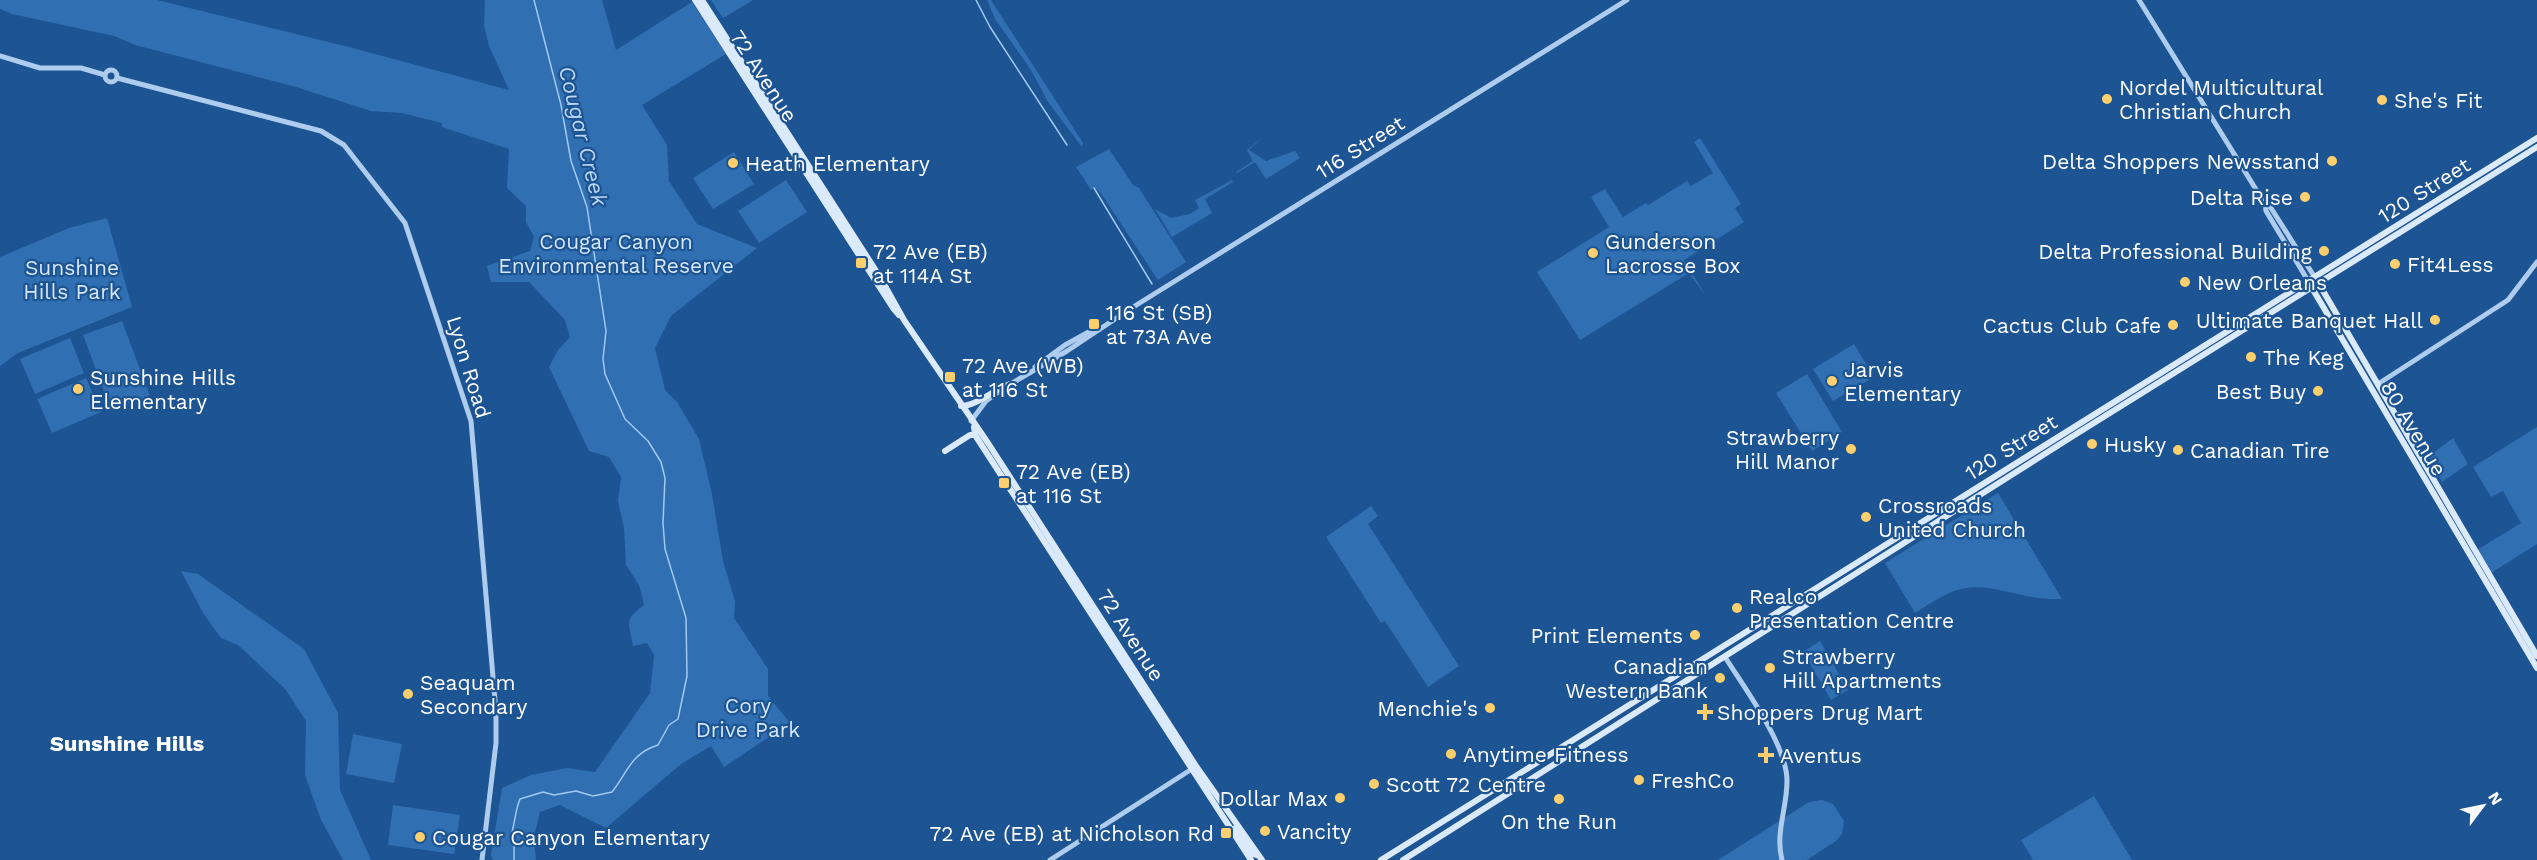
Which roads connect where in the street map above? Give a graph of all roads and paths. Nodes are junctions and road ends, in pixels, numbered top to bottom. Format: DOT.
graph roads {
  1 [pos="695,0"];
  2 [pos="702,0"];
  3 [pos="1627,0"];
  4 [pos="2139,0"];
  5 [pos="0,56"];
  6 [pos="2537,138"];
  7 [pos="2537,147"];
  8 [pos="2465,183"];
  9 [pos="2444,196"];
  10 [pos="2456,198"];
  11 [pos="2265,204"];
  12 [pos="2436,211"];
  13 [pos="2537,262"];
  14 [pos="2315,277"];
  15 [pos="2308,281"];
  16 [pos="2319,284"];
  17 [pos="2312,288"];
  18 [pos="904,320"];
  19 [pos="1010,384"];
  20 [pos="2378,384"];
  21 [pos="961,406"];
  22 [pos="2101,415"];
  23 [pos="972,424"];
  24 [pos="2397,432"];
  25 [pos="975,435"];
  26 [pos="945,451"];
  27 [pos="2417,452"];
  28 [pos="2410,453"];
  29 [pos="2016,464"];
  30 [pos="1998,483"];
  31 [pos="2443,496"];
  32 [pos="2537,656"];
  33 [pos="1725,657"];
  34 [pos="2537,668"];
  35 [pos="1646,696"];
  36 [pos="1611,717"];
  37 [pos="1618,724"];
  38 [pos="1586,745"];
  39 [pos="1194,767"];
  40 [pos="1231,829"];
  41 [pos="1261,858"];
  42 [pos="482,860"];
  43 [pos="1050,860"];
  44 [pos="1251,860"];
  45 [pos="1381,860"];
  46 [pos="1403,860"];
  47 [pos="1782,860"];
  1 -- 18 [label="main road, 72 Avenue"];
  2 -- 18 [label="main road, 72 Avenue"];
  3 -- 19 [label="street, 116 Street"];
  4 -- 11 [label="street, 80 Avenue"];
  5 -- 42 [label="street, Lyon Road"];
  6 -- 8 [label="main road, 120 Street"];
  7 -- 10 [label="main road, 120 Street"];
  8 -- 9 [label="main road, 120 Street"];
  8 -- 10 [label="main road"];
  9 -- 12 [label="main road"];
  9 -- 14 [label="main road, 120 Street"];
  10 -- 12 [label="main road, 120 Street"];
  11 -- 14 [label="street, 80 Avenue"];
  11 -- 15 [label="street, 80 Avenue"];
  12 -- 16 [label="main road, 120 Street"];
  13 -- 20 [label="street"];
  14 -- 15 [label="main road, 120 Street"];
  14 -- 16 [label="street, 80 Avenue"];
  15 -- 17 [label="street, 80 Avenue"];
  15 -- 22 [label="main road, 120 Street"];
  16 -- 17 [label="main road, 120 Street"];
  16 -- 20 [label="main road, 80 Avenue"];
  17 -- 22 [label="main road, 120 Street"];
  17 -- 24 [label="main road, 80 Avenue"];
  18 -- 21 [label="main road, 72 Avenue"];
  19 -- 21 [label="main road"];
  19 -- 23 [label="street, 116 Street"];
  20 -- 27 [label="main road, 80 Avenue"];
  21 -- 23 [label="main road, 72 Avenue"];
  22 -- 29 [label="main road, 120 Street"];
  22 -- 30 [label="main road, 120 Street"];
  23 -- 25 [label="main road, 72 Avenue"];
  23 -- 39 [label="main road, 72 Avenue"];
  24 -- 27 [label="main road"];
  24 -- 28 [label="main road, 80 Avenue"];
  25 -- 26 [label="main road"];
  25 -- 39 [label="main road, 72 Avenue"];
  27 -- 31 [label="main road, 80 Avenue"];
  28 -- 31 [label="main road"];
  28 -- 34 [label="main road, 80 Avenue"];
  29 -- 30 [label="main road"];
  29 -- 35 [label="main road, 120 Street"];
  30 -- 33 [label="main road, 120 Street"];
  31 -- 32 [label="main road, 80 Avenue"];
  33 -- 37 [label="main road, 120 Street"];
  33 -- 47 [label="street"];
  35 -- 36 [label="main road, 120 Street"];
  35 -- 37 [label="main road"];
  36 -- 38 [label="main road"];
  36 -- 45 [label="main road, 120 Street"];
  37 -- 38 [label="main road, 120 Street"];
  38 -- 46 [label="main road, 120 Street"];
  39 -- 40 [label="main road, 72 Avenue"];
  39 -- 41 [label="main road, 72 Avenue"];
  39 -- 43 [label="street"];
  40 -- 41 [label="main road"];
  40 -- 44 [label="main road, 72 Avenue"];
}
